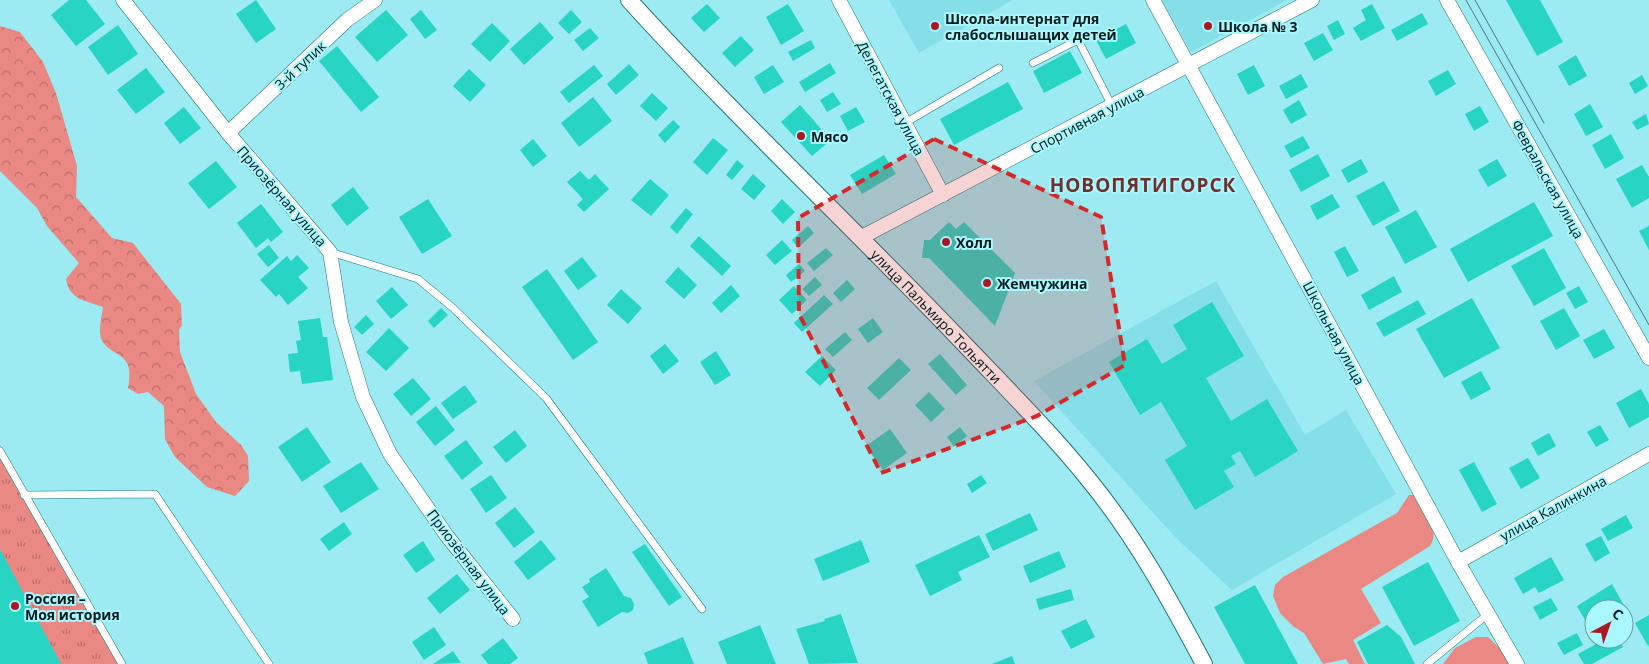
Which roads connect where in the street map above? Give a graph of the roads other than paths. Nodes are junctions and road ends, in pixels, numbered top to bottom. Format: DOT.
graph roads {
  1 [pos="123,0"];
  2 [pos="375,0"];
  3 [pos="629,0"];
  4 [pos="839,0"];
  5 [pos="1154,0"];
  6 [pos="1312,0"];
  7 [pos="1447,0"];
  8 [pos="1034,63"];
  9 [pos="1190,65"];
  10 [pos="999,68"];
  11 [pos="1112,106"];
  12 [pos="905,123"];
  13 [pos="228,133"];
  14 [pos="944,195"];
  15 [pos="860,238"];
  16 [pos="330,252"];
  17 [pos="1649,358"];
  18 [pos="0,451"];
  19 [pos="1649,454"];
  20 [pos="24,496"];
  21 [pos="1458,562"];
  22 [pos="702,610"];
  23 [pos="1488,614"];
  24 [pos="513,619"];
  25 [pos="122,664"];
  26 [pos="268,664"];
  27 [pos="1204,664"];
  28 [pos="1427,664"];
  29 [pos="1517,664"];
  1 -- 13 [label="street, Приозёрная улица"];
  2 -- 13 [label="street, 3-й тупик"];
  3 -- 15 [label="street, улица Пальмиро Тольятти"];
  4 -- 12 [label="street, Делегатская улица"];
  5 -- 9 [label="street, Школьная улица"];
  6 -- 9 [label="street, Спортивная улица"];
  7 -- 17 [label="street, Февральская улица"];
  8 -- 11 [label="lane"];
  9 -- 11 [label="street, Спортивная улица"];
  9 -- 21 [label="street, Школьная улица"];
  10 -- 12 [label="lane"];
  11 -- 14 [label="street, Спортивная улица"];
  12 -- 14 [label="street, Делегатская улица"];
  13 -- 16 [label="street, Приозёрная улица"];
  14 -- 15 [label="street, Спортивная улица"];
  15 -- 27 [label="street, улица Пальмиро Тольятти"];
  16 -- 22 [label="lane"];
  16 -- 24 [label="street, Приозёрная улица"];
  18 -- 20 [label="lane"];
  19 -- 21 [label="street, улица Калинкина"];
  20 -- 25 [label="lane"];
  20 -- 26 [label="lane"];
  21 -- 23 [label="street, Школьная улица"];
  23 -- 28 [label="lane"];
  23 -- 29 [label="street, Школьная улица"];
}
